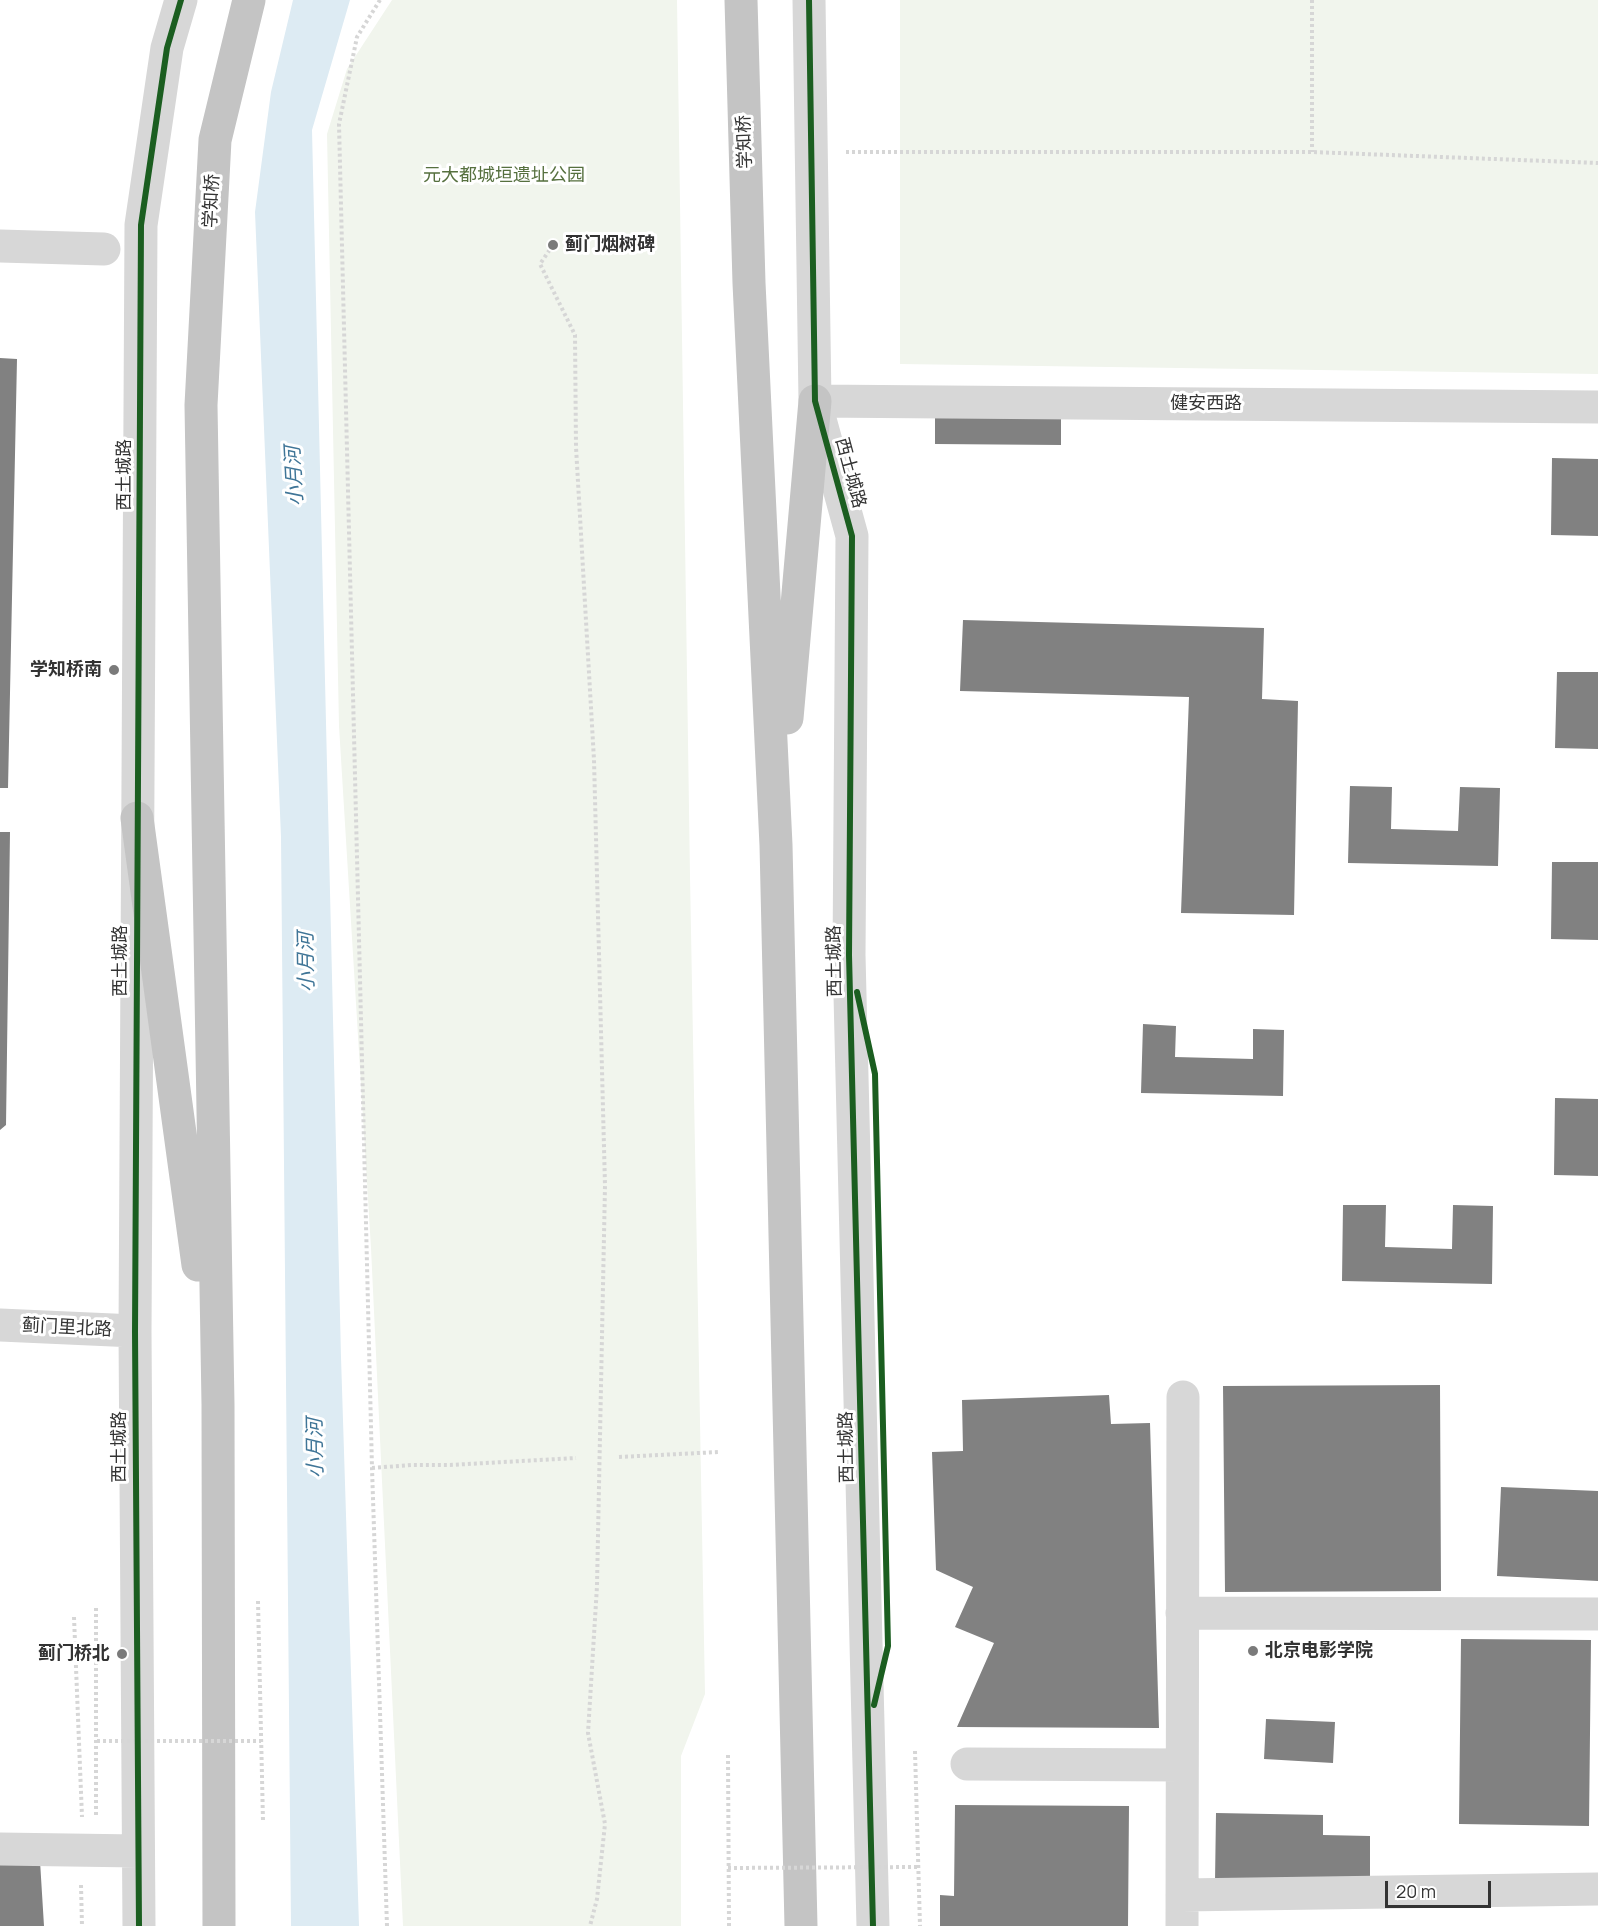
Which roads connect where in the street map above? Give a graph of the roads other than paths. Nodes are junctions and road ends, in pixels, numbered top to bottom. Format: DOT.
graph roads {
  1 [pos="181,0"];
  2 [pos="249,0"];
  3 [pos="741,0"];
  4 [pos="809,0"];
  5 [pos="0,246"];
  6 [pos="104,249"];
  7 [pos="815,401"];
  8 [pos="1598,407"];
  9 [pos="137,818"];
  10 [pos="776,845"];
  11 [pos="0,1325"];
  12 [pos="135,1331"];
  13 [pos="1184,1398"];
  14 [pos="218,1404"];
  15 [pos="1182,1613"];
  16 [pos="1598,1614"];
  17 [pos="967,1764"];
  18 [pos="1182,1765"];
  19 [pos="0,1849"];
  20 [pos="138,1851"];
  21 [pos="1598,1890"];
  22 [pos="1182,1911"];
  23 [pos="139,1926"];
  24 [pos="219,1926"];
  25 [pos="801,1926"];
  26 [pos="873,1926"];
  1 -- 9 [label="street, 西土城路"];
  2 -- 14 [label="highway, 学知桥"];
  3 -- 10 [label="highway, 学知桥"];
  4 -- 7 [label="street, 西土城路"];
  5 -- 6 [label="street"];
  7 -- 8 [label="street, 健安西路"];
  7 -- 10 [label="highway"];
  7 -- 26 [label="street, 西土城路"];
  9 -- 12 [label="street, 西土城路"];
  9 -- 14 [label="highway"];
  10 -- 25 [label="highway"];
  11 -- 12 [label="street, 蓟门里北路"];
  12 -- 20 [label="street, 西土城路"];
  13 -- 15 [label="street"];
  14 -- 24 [label="highway"];
  15 -- 16 [label="street"];
  15 -- 18 [label="street"];
  17 -- 18 [label="street"];
  18 -- 22 [label="street"];
  19 -- 20 [label="street"];
  20 -- 23 [label="street, 西土城路"];
  21 -- 22 [label="street"];
}
